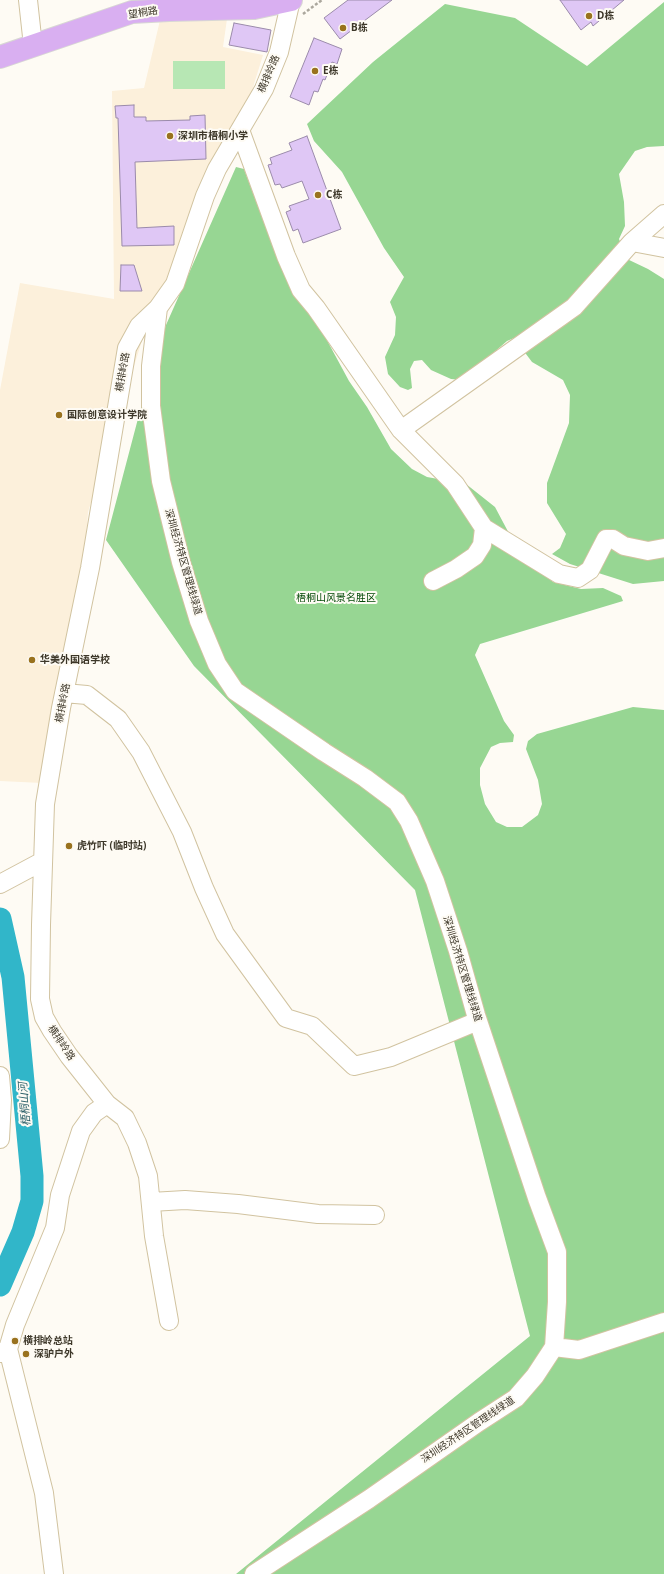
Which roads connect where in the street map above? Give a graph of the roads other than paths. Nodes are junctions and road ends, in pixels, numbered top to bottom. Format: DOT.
graph roads {
  1 [pos="28,0"];
  2 [pos="291,0"];
  3 [pos="170,5"];
  4 [pos="33,46"];
  5 [pos="0,57"];
  6 [pos="240,130"];
  7 [pos="664,214"];
  8 [pos="632,242"];
  9 [pos="664,248"];
  10 [pos="158,308"];
  11 [pos="401,430"];
  12 [pos="484,528"];
  13 [pos="664,548"];
  14 [pos="433,581"];
  15 [pos="64,693"];
  16 [pos="43,861"];
  17 [pos="0,884"];
  18 [pos="478,1021"];
  19 [pos="0,1076"];
  20 [pos="107,1104"];
  21 [pos="0,1139"];
  22 [pos="151,1202"];
  23 [pos="375,1215"];
  24 [pos="169,1321"];
  25 [pos="664,1322"];
  26 [pos="554,1347"];
  27 [pos="4,1351"];
  28 [pos="54,1574"];
  29 [pos="254,1574"];
  1 -- 4 [label="street"];
  2 -- 3 [label="main road, 望桐路"];
  2 -- 6 [label="street, 横排岭路"];
  3 -- 4 [label="main road, 望桐路"];
  4 -- 5 [label="main road, 望桐路"];
  6 -- 10 [label="street, 横排岭路"];
  6 -- 11 [label="street"];
  7 -- 8 [label="street"];
  8 -- 9 [label="street"];
  8 -- 11 [label="street"];
  10 -- 15 [label="street, 横排岭路"];
  10 -- 18 [label="street, 深圳经济特区管理线绿道"];
  11 -- 12 [label="street"];
  12 -- 13 [label="street"];
  12 -- 14 [label="street"];
  15 -- 16 [label="street, 横排岭路"];
  15 -- 18 [label="street"];
  16 -- 17 [label="street"];
  16 -- 20 [label="street, 横排岭路"];
  18 -- 26 [label="street, 深圳经济特区管理线绿道"];
  19 -- 21 [label="street"];
  20 -- 22 [label="street, 横排岭路"];
  20 -- 27 [label="street"];
  22 -- 23 [label="street"];
  22 -- 24 [label="street, 横排岭路"];
  25 -- 26 [label="street"];
  26 -- 29 [label="street, 深圳经济特区管理线绿道"];
  27 -- 28 [label="street"];
}
